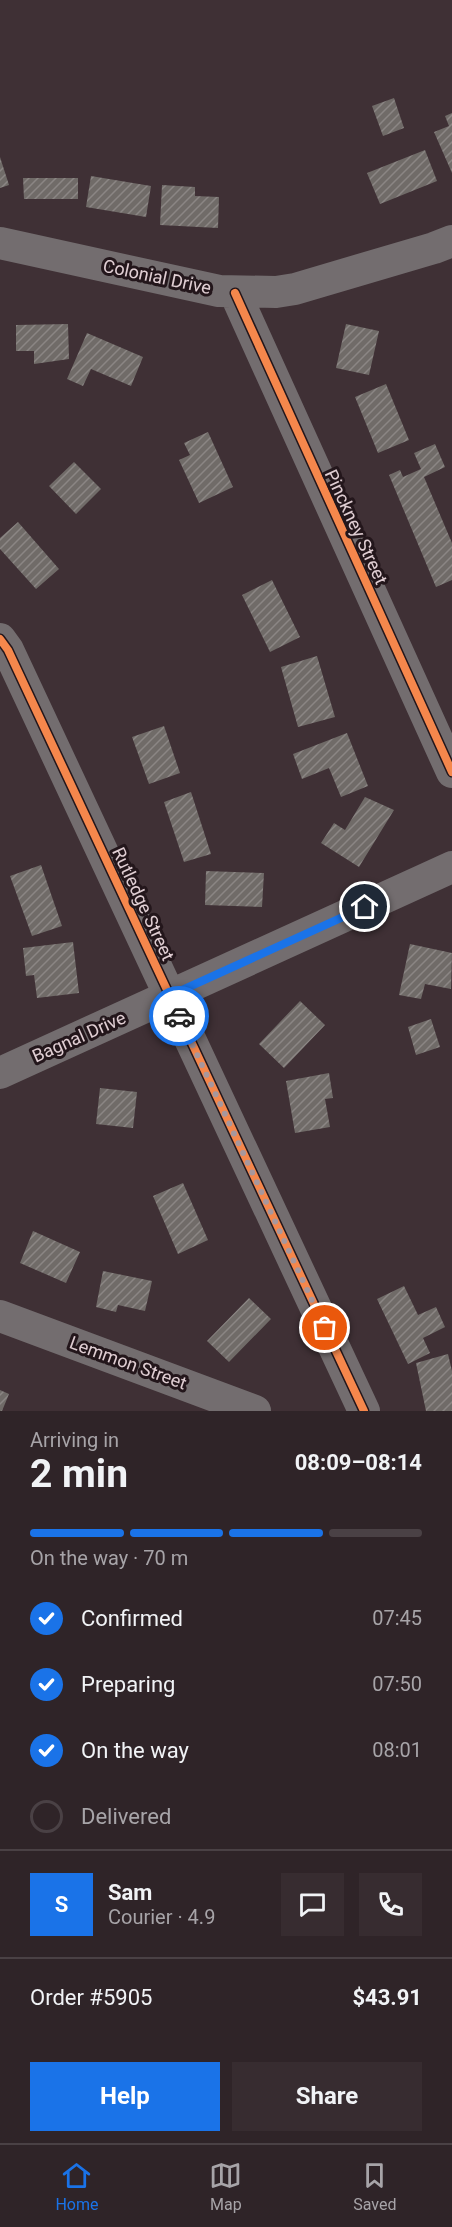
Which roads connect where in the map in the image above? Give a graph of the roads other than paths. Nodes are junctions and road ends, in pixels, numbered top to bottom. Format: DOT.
graph roads {
  1 [pos="452,240"];
  2 [pos="0,243"];
  3 [pos="235,292"];
  4 [pos="0,639"];
  5 [pos="452,772"];
  6 [pos="452,867"];
  7 [pos="169,996"];
  8 [pos="0,1073"];
  9 [pos="0,1316"];
  10 [pos="255,1411"];
  11 [pos="364,1411"];
  1 -- 3 [label="street, Colonial Drive"];
  2 -- 3 [label="street, Colonial Drive"];
  3 -- 5 [label="street, Pinckney Street"];
  4 -- 7 [label="street, Rutledge Street"];
  6 -- 7 [label="street, Bagnal Drive"];
  7 -- 8 [label="street, Bagnal Drive"];
  7 -- 11 [label="street, Rutledge Street"];
  9 -- 10 [label="street, Lemmon Street"];
}
